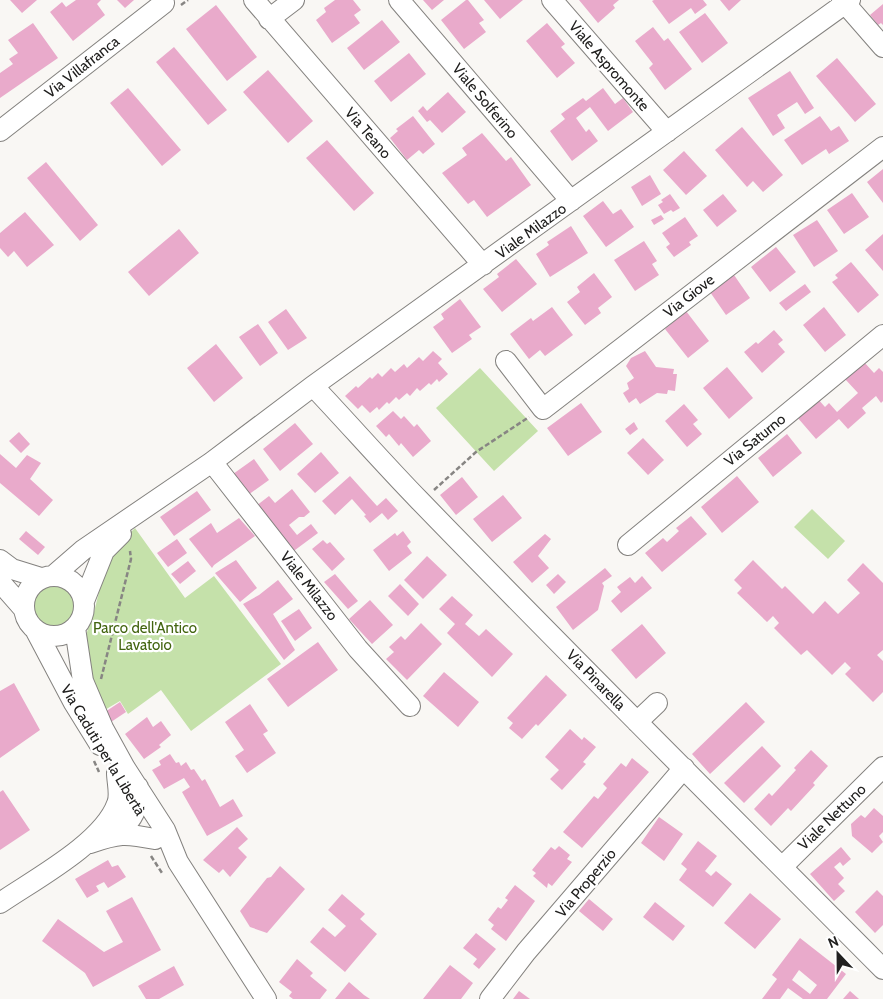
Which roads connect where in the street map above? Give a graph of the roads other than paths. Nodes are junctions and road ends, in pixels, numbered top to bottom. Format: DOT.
graph roads {
  1 [pos="254,0"];
  2 [pos="294,0"];
  3 [pos="399,0"];
  4 [pos="552,0"];
  5 [pos="845,1"];
  6 [pos="164,3"];
  7 [pos="269,19"];
  8 [pos="883,47"];
  9 [pos="0,131"];
  10 [pos="667,132"];
  11 [pos="883,147"];
  12 [pos="571,201"];
  13 [pos="483,265"];
  14 [pos="883,336"];
  15 [pos="506,361"];
  16 [pos="313,386"];
  17 [pos="212,462"];
  18 [pos="153,504"];
  19 [pos="628,545"];
  20 [pos="0,560"];
  21 [pos="47,577"];
  22 [pos="0,582"];
  23 [pos="84,601"];
  24 [pos="23,608"];
  25 [pos="75,628"];
  26 [pos="36,632"];
  27 [pos="657,703"];
  28 [pos="410,706"];
  29 [pos="637,722"];
  30 [pos="883,767"];
  31 [pos="684,768"];
  32 [pos="117,773"];
  33 [pos="138,786"];
  34 [pos="138,807"];
  35 [pos="117,834"];
  36 [pos="155,839"];
  37 [pos="86,845"];
  38 [pos="178,862"];
  39 [pos="782,867"];
  40 [pos="0,903"];
  41 [pos="883,969"];
  42 [pos="266,999"];
  43 [pos="490,999"];
  1 -- 7 [label="street, Via Teano"];
  2 -- 7 [label="street"];
  3 -- 12 [label="street, Viale Solferino"];
  4 -- 10 [label="street, Viale Aspromonte"];
  5 -- 8 [label="street"];
  5 -- 10 [label="street, Viale Milazzo"];
  6 -- 9 [label="street, Via Villafranca"];
  7 -- 13 [label="street, Via Teano"];
  10 -- 12 [label="street, Viale Milazzo"];
  11 -- 15 [label="street, Via Giove"];
  12 -- 13 [label="street, Viale Milazzo"];
  13 -- 16 [label="street, Viale Milazzo"];
  14 -- 19 [label="street, Via Saturno"];
  16 -- 17 [label="street, Viale Milazzo"];
  16 -- 29 [label="street, Via Pinarella"];
  17 -- 18 [label="street, Viale Milazzo"];
  17 -- 28 [label="street, Viale Milazzo"];
  18 -- 21 [label="street, Viale Milazzo"];
  18 -- 23 [label="street, Viale Milazzo"];
  20 -- 21 [label="street"];
  21 -- 23 [label="street"];
  21 -- 24 [label="street"];
  22 -- 24 [label="street"];
  23 -- 25 [label="street"];
  24 -- 26 [label="street"];
  25 -- 26 [label="street"];
  25 -- 33 [label="street, Via Caduti per la Libertà"];
  26 -- 32 [label="street, Via Caduti per la Libertà"];
  27 -- 29 [label="street"];
  29 -- 31 [label="street, Via Pinarella"];
  30 -- 39 [label="street, Viale Nettuno"];
  31 -- 39 [label="street, Via Pinarella"];
  31 -- 43 [label="street, Via Properzio"];
  32 -- 34 [label="street, Via Caduti per la Libertà"];
  32 -- 37 [label="street"];
  33 -- 34 [label="street"];
  33 -- 38 [label="street, Via Caduti per la Libertà"];
  34 -- 35 [label="street"];
  34 -- 36 [label="street, Via Caduti per la Libertà"];
  35 -- 36 [label="street"];
  35 -- 37 [label="street"];
  36 -- 38 [label="street, Via Caduti per la Libertà"];
  37 -- 40 [label="street"];
  38 -- 42 [label="street, Via Caduti per la Libertà"];
  39 -- 41 [label="street, Via Pinarella"];
}
